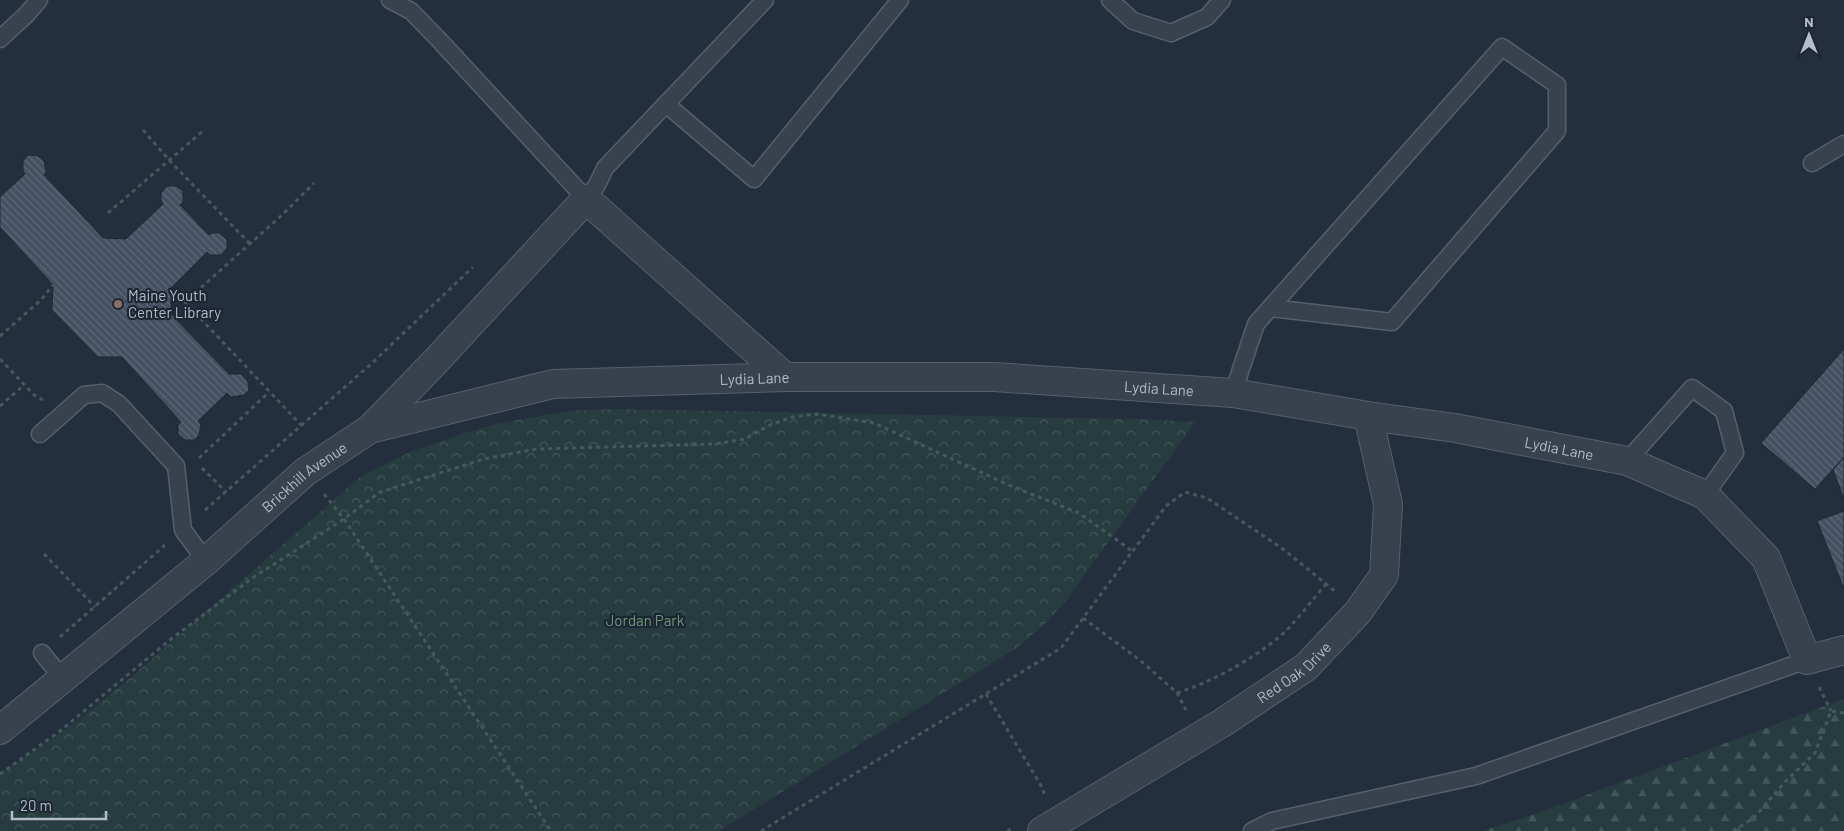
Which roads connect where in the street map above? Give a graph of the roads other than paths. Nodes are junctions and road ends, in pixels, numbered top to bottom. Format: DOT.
graph roads {
  1 [pos="39,0"];
  2 [pos="390,0"];
  3 [pos="765,0"];
  4 [pos="900,0"];
  5 [pos="1110,0"];
  6 [pos="1222,0"];
  7 [pos="0,40"];
  8 [pos="666,104"];
  9 [pos="1844,144"];
  10 [pos="1812,163"];
  11 [pos="586,199"];
  12 [pos="1270,308"];
  13 [pos="785,378"];
  14 [pos="1233,393"];
  15 [pos="1368,416"];
  16 [pos="370,428"];
  17 [pos="40,434"];
  18 [pos="1627,461"];
  19 [pos="1705,495"];
  20 [pos="206,561"];
  21 [pos="1844,650"];
  22 [pos="42,652"];
  23 [pos="1807,660"];
  24 [pos="62,679"];
  25 [pos="0,730"];
  26 [pos="1042,831"];
  27 [pos="1252,831"];
  1 -- 7 [label="lane"];
  2 -- 11 [label="lane"];
  3 -- 8 [label="lane"];
  4 -- 8 [label="lane"];
  5 -- 6 [label="lane"];
  8 -- 11 [label="lane"];
  9 -- 10 [label="lane"];
  11 -- 13 [label="street"];
  11 -- 16 [label="street, Brickhill Avenue"];
  12 -- 12 [label="lane"];
  12 -- 14 [label="lane"];
  13 -- 14 [label="street, Lydia Lane"];
  13 -- 16 [label="street, Lydia Lane"];
  14 -- 15 [label="street, Lydia Lane"];
  15 -- 18 [label="street, Lydia Lane"];
  15 -- 26 [label="street, Red Oak Drive"];
  16 -- 20 [label="street, Brickhill Avenue"];
  17 -- 20 [label="lane"];
  18 -- 19 [label="street, Lydia Lane"];
  18 -- 19 [label="lane"];
  19 -- 23 [label="street, Lydia Lane"];
  20 -- 24 [label="street, Brickhill Avenue"];
  21 -- 23 [label="street"];
  22 -- 24 [label="lane"];
  23 -- 27 [label="lane"];
  24 -- 25 [label="street, Brickhill Avenue"];
}
